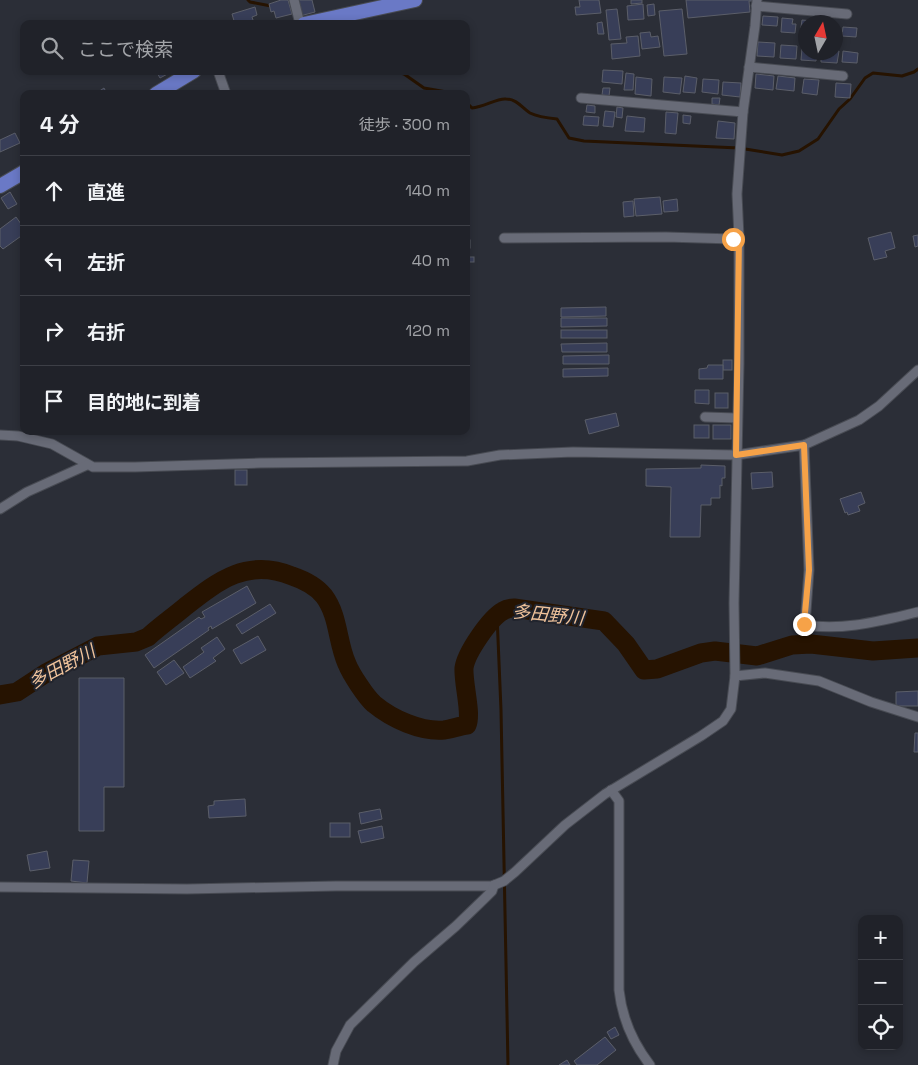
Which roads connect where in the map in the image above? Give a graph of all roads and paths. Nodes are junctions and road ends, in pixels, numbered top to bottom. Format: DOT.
graph roads {
  1 [pos="294,0"];
  2 [pos="415,0"];
  3 [pos="386,3"];
  4 [pos="757,3"];
  5 [pos="847,14"];
  6 [pos="301,20"];
  7 [pos="318,20"];
  8 [pos="749,67"];
  9 [pos="187,75"];
  10 [pos="219,75"];
  11 [pos="843,76"];
  12 [pos="163,90"];
  13 [pos="225,90"];
  14 [pos="581,98"];
  15 [pos="743,112"];
  16 [pos="20,174"];
  17 [pos="0,186"];
  18 [pos="739,237"];
  19 [pos="504,238"];
  20 [pos="918,370"];
  21 [pos="705,417"];
  22 [pos="738,418"];
  23 [pos="0,435"];
  24 [pos="804,445"];
  25 [pos="736,455"];
  26 [pos="87,465"];
  27 [pos="0,509"];
  28 [pos="918,612"];
  29 [pos="735,676"];
  30 [pos="918,717"];
  31 [pos="611,790"];
  32 [pos="494,885"];
  33 [pos="0,888"];
  34 [pos="333,1065"];
  35 [pos="650,1065"];
  1 -- 6 [label="street"];
  2 -- 3 [label="main road"];
  3 -- 7 [label="main road"];
  4 -- 5 [label="street"];
  4 -- 8 [label="street"];
  8 -- 11 [label="street"];
  8 -- 15 [label="street"];
  9 -- 12 [label="main road"];
  10 -- 13 [label="street"];
  14 -- 15 [label="street"];
  15 -- 18 [label="street"];
  16 -- 17 [label="main road"];
  18 -- 19 [label="street"];
  18 -- 22 [label="street"];
  20 -- 24 [label="street"];
  21 -- 22 [label="street"];
  22 -- 25 [label="street"];
  23 -- 26 [label="street"];
  24 -- 25 [label="street"];
  24 -- 28 [label="street"];
  25 -- 26 [label="street"];
  25 -- 29 [label="street"];
  26 -- 27 [label="street"];
  29 -- 30 [label="street"];
  29 -- 31 [label="street"];
  31 -- 32 [label="street"];
  31 -- 35 [label="street"];
  32 -- 33 [label="street"];
  32 -- 34 [label="street"];
}
